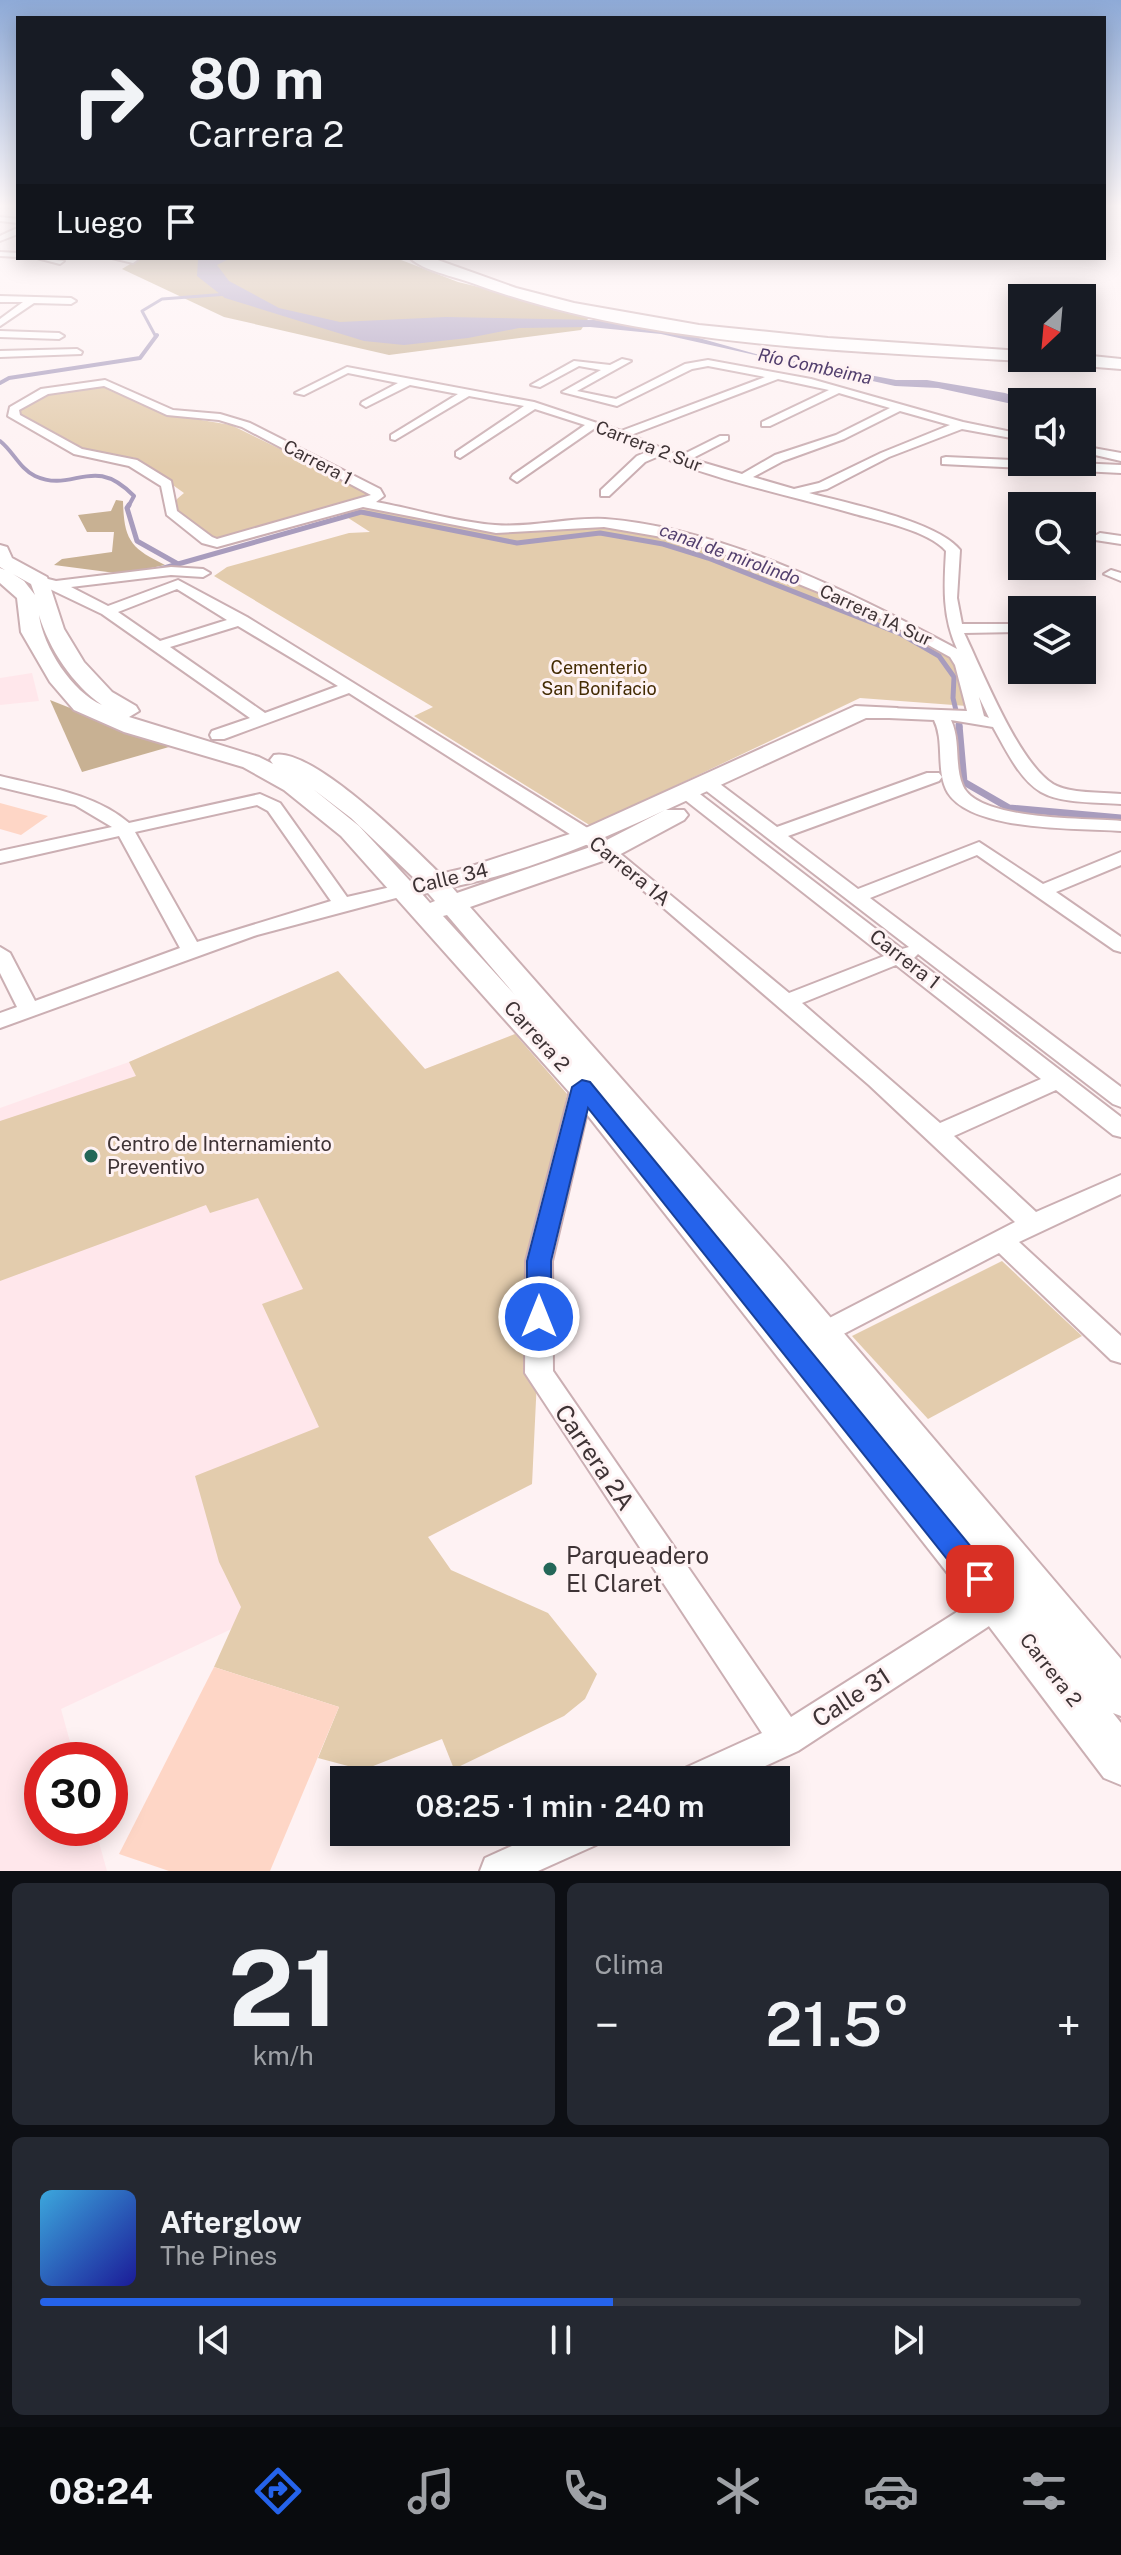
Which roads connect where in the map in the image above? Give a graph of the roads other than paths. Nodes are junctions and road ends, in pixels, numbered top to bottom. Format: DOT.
graph roads {
  1 [pos="522,293"];
  2 [pos="543,293"];
  3 [pos="0,299"];
  4 [pos="32,300"];
  5 [pos="71,301"];
  6 [pos="623,314"];
  7 [pos="0,316"];
  8 [pos="12,316"];
  9 [pos="0,323"];
  10 [pos="0,334"];
  11 [pos="59,336"];
  12 [pos="1008,344"];
  13 [pos="1121,349"];
  14 [pos="1096,351"];
  15 [pos="77,352"];
  16 [pos="0,354"];
  17 [pos="1008,355"];
  18 [pos="1096,357"];
  19 [pos="626,361"];
  20 [pos="1121,363"];
  21 [pos="613,369"];
  22 [pos="779,375"];
  23 [pos="411,380"];
  24 [pos="536,385"];
  25 [pos="838,390"];
  26 [pos="470,391"];
  27 [pos="300,393"];
  28 [pos="366,404"];
  29 [pos="534,405"];
  30 [pos="902,406"];
  31 [pos="594,424"];
  32 [pos="766,424"];
  33 [pos="961,425"];
  34 [pos="1008,434"];
  35 [pos="621,435"];
  36 [pos="395,437"];
  37 [pos="724,438"];
  38 [pos="660,451"];
  39 [pos="1096,452"];
  40 [pos="460,454"];
  41 [pos="1121,457"];
  42 [pos="680,460"];
  43 [pos="946,461"];
  44 [pos="1121,469"];
  45 [pos="517,478"];
  46 [pos="741,479"];
  47 [pos="776,488"];
  48 [pos="605,493"];
  49 [pos="363,503"];
  50 [pos="496,529"];
  51 [pos="1100,537"];
  52 [pos="1121,540"];
  53 [pos="0,551"];
  54 [pos="203,573"];
  55 [pos="0,574"];
  56 [pos="48,583"];
  57 [pos="107,611"];
  58 [pos="242,620"];
  59 [pos="1008,628"];
  60 [pos="955,629"];
  61 [pos="159,646"];
  62 [pos="351,687"];
  63 [pos="889,713"];
  64 [pos="944,714"];
  65 [pos="972,717"];
  66 [pos="263,719"];
  67 [pos="1002,728"];
  68 [pos="218,735"];
  69 [pos="933,777"];
  70 [pos="0,781"];
  71 [pos="703,792"];
  72 [pos="1121,799"];
  73 [pos="1121,826"];
  74 [pos="124,828"];
  75 [pos="773,835"];
  76 [pos="598,843"];
  77 [pos="0,857"];
  78 [pos="1121,858"];
  79 [pos="1042,891"];
  80 [pos="857,896"];
  81 [pos="429,898"];
  82 [pos="341,902"];
  83 [pos="1121,946"];
  84 [pos="924,948"];
  85 [pos="192,952"];
  86 [pos="0,953"];
  87 [pos="901,956"];
  88 [pos="787,1001"];
  89 [pos="29,1010"];
  90 [pos="0,1021"];
  91 [pos="1060,1079"];
  92 [pos="582,1087"];
  93 [pos="1121,1099"];
  94 [pos="1121,1129"];
  95 [pos="939,1133"];
  96 [pos="1121,1184"];
  97 [pos="1033,1224"];
  98 [pos="1002,1241"];
  99 [pos="821,1334"];
  100 [pos="1121,1352"];
  101 [pos="998,1603"];
  102 [pos="1121,1694"];
  103 [pos="786,1739"];
  104 [pos="1121,1761"];
  105 [pos="727,1766"];
  106 [pos="552,1846"];
  107 [pos="498,1871"];
  1 -- 6 [label="highway"];
  2 -- 6 [label="highway"];
  3 -- 4 [label="street"];
  4 -- 5 [label="street"];
  4 -- 8 [label="street"];
  6 -- 12 [label="highway"];
  6 -- 17 [label="highway"];
  7 -- 8 [label="street"];
  8 -- 9 [label="street"];
  10 -- 11 [label="street"];
  13 -- 14 [label="highway"];
  15 -- 16 [label="street"];
  18 -- 20 [label="highway"];
  19 -- 21 [label="street"];
  21 -- 22 [label="street"];
  21 -- 24 [label="street"];
  22 -- 25 [label="street"];
  22 -- 35 [label="street"];
  23 -- 26 [label="street, Carrera 2 Sur"];
  23 -- 27 [label="street, Carrera 2 Sur"];
  23 -- 28 [label="street"];
  25 -- 30 [label="street"];
  25 -- 32 [label="street"];
  26 -- 29 [label="street, Carrera 2 Sur"];
  26 -- 36 [label="street"];
  29 -- 31 [label="street, Carrera 2 Sur"];
  29 -- 40 [label="street"];
  30 -- 33 [label="street"];
  30 -- 46 [label="street"];
  31 -- 35 [label="street, Carrera 2 Sur"];
  31 -- 45 [label="street"];
  33 -- 34 [label="street"];
  33 -- 47 [label="street"];
  35 -- 38 [label="street, Carrera 2 Sur"];
  37 -- 42 [label="street"];
  38 -- 42 [label="street, Carrera 2 Sur"];
  38 -- 48 [label="street"];
  39 -- 41 [label="street"];
  42 -- 46 [label="street, Carrera 2 Sur"];
  43 -- 44 [label="street"];
  46 -- 47 [label="street, Carrera 2 Sur"];
  47 -- 60 [label="street, Carrera 2 Sur"];
  49 -- 49 [label="street, Carrera 1"];
  49 -- 50 [label="street, Carrera 1"];
  50 -- 65 [label="street, Carrera 1A Sur"];
  51 -- 52 [label="street"];
  53 -- 56 [label="street"];
  54 -- 56 [label="street"];
  55 -- 81 [label="street, Carrera 2"];
  56 -- 57 [label="street"];
  56 -- 68 [label="street, Carrera 2"];
  57 -- 58 [label="street, Carrera 1A"];
  57 -- 61 [label="street"];
  58 -- 61 [label="street"];
  58 -- 62 [label="street, Carrera 1A"];
  59 -- 60 [label="street"];
  60 -- 67 [label="street"];
  61 -- 66 [label="street"];
  62 -- 66 [label="street"];
  62 -- 76 [label="street, Carrera 1A"];
  63 -- 64 [label="street, Calle 34"];
  63 -- 71 [label="street, Calle 34"];
  64 -- 65 [label="street, Calle 34"];
  64 -- 73 [label="street"];
  65 -- 67 [label="street, Calle 34"];
  66 -- 68 [label="street"];
  67 -- 72 [label="street"];
  68 -- 81 [label="street, Carrera 2"];
  69 -- 75 [label="street"];
  70 -- 74 [label="street"];
  71 -- 75 [label="street, Carrera 1"];
  71 -- 76 [label="street, Calle 34"];
  71 -- 87 [label="street, Carrera 1"];
  74 -- 77 [label="street"];
  74 -- 82 [label="street"];
  74 -- 85 [label="street"];
  75 -- 80 [label="street, Carrera 1"];
  76 -- 81 [label="street, Calle 34"];
  76 -- 88 [label="street, Carrera 1A"];
  78 -- 79 [label="street"];
  79 -- 80 [label="street"];
  79 -- 83 [label="street"];
  80 -- 84 [label="street, Carrera 1"];
  81 -- 82 [label="street, Calle 34"];
  81 -- 92 [label="street, Carrera 2"];
  81 -- 99 [label="street, Carrera 2"];
  82 -- 85 [label="street, Calle 34"];
  84 -- 87 [label="street"];
  84 -- 93 [label="street, Carrera 1"];
  85 -- 89 [label="street, Calle 34"];
  86 -- 89 [label="street"];
  87 -- 88 [label="street"];
  87 -- 91 [label="street, Carrera 1"];
  88 -- 95 [label="street, Carrera 1A"];
  89 -- 90 [label="street, Calle 34"];
  91 -- 94 [label="street, Carrera 1"];
  91 -- 95 [label="street"];
  92 -- 101 [label="street, Carrera 2"];
  92 -- 103 [label="street, Carrera 2A"];
  95 -- 97 [label="street, Carrera 1A"];
  96 -- 97 [label="street"];
  97 -- 98 [label="street"];
  98 -- 99 [label="street"];
  98 -- 100 [label="street"];
  99 -- 102 [label="street, Carrera 2"];
  101 -- 103 [label="street, Calle 31"];
  101 -- 104 [label="street, Carrera 2"];
  103 -- 105 [label="street, Calle 31"];
  106 -- 107 [label="street"];
}
